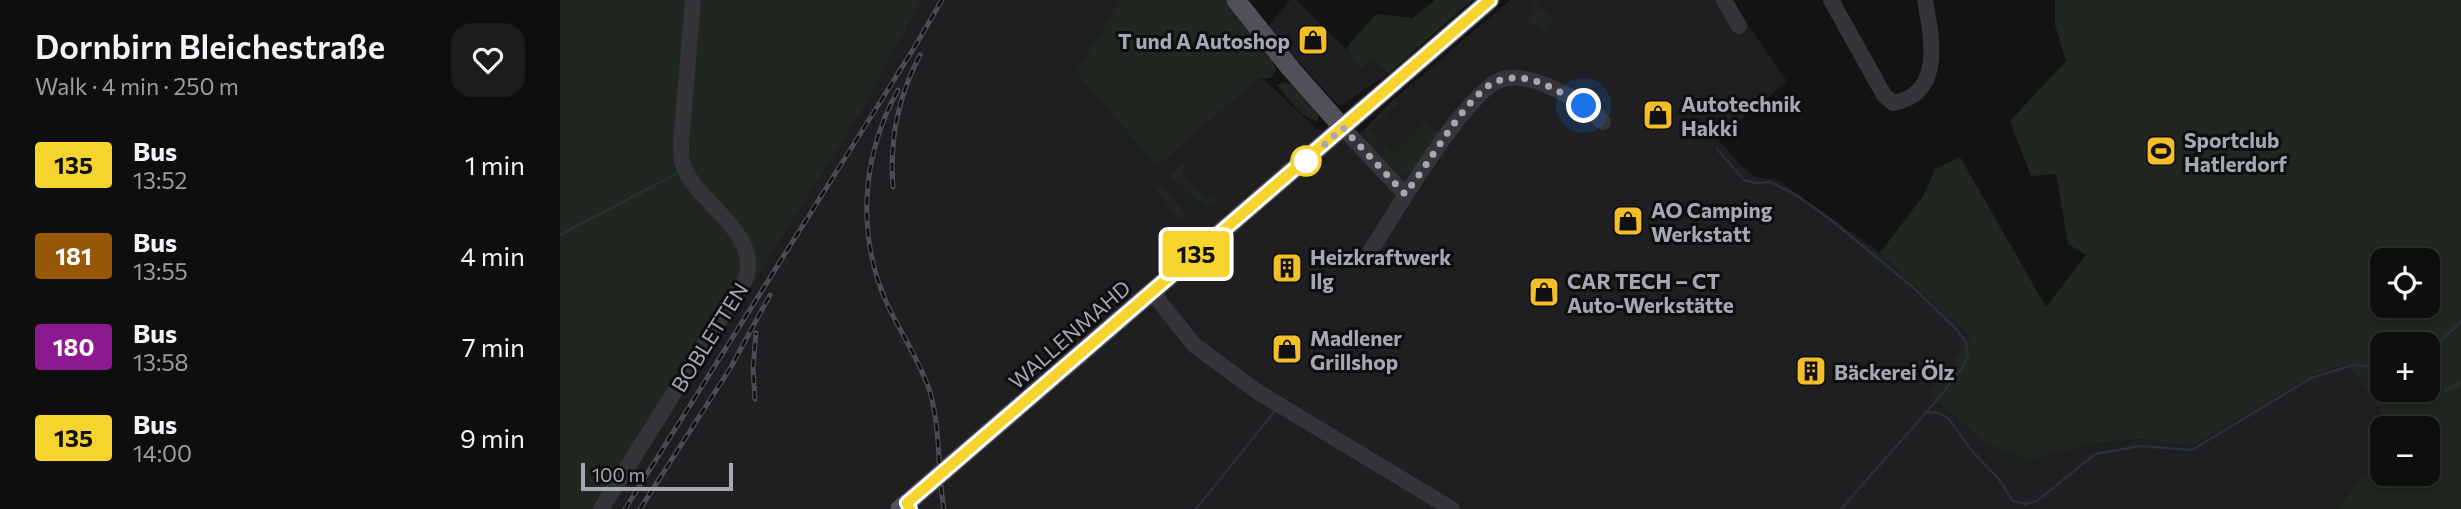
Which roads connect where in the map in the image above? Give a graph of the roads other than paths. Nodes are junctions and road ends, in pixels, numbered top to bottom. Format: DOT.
graph roads {
  1 [pos="693,0"];
  2 [pos="1490,0"];
  3 [pos="1724,0"];
  4 [pos="1831,0"];
  5 [pos="1925,0"];
  6 [pos="1238,1"];
  7 [pos="1739,26"];
  8 [pos="1603,122"];
  9 [pos="1343,128"];
  10 [pos="1405,194"];
  11 [pos="1371,250"];
  12 [pos="1152,292"];
  13 [pos="906,507"];
  14 [pos="601,509"];
  15 [pos="1452,509"];
  1 -- 14 [label="street, BOBLETTEN"];
  2 -- 9 [label="main road, WALLENMAHD"];
  3 -- 7 [label="street"];
  4 -- 5 [label="street"];
  6 -- 9 [label="main road"];
  8 -- 10 [label="street"];
  9 -- 10 [label="street"];
  9 -- 12 [label="main road, WALLENMAHD"];
  10 -- 11 [label="street"];
  12 -- 13 [label="main road, WALLENMAHD"];
  12 -- 15 [label="street"];
}
